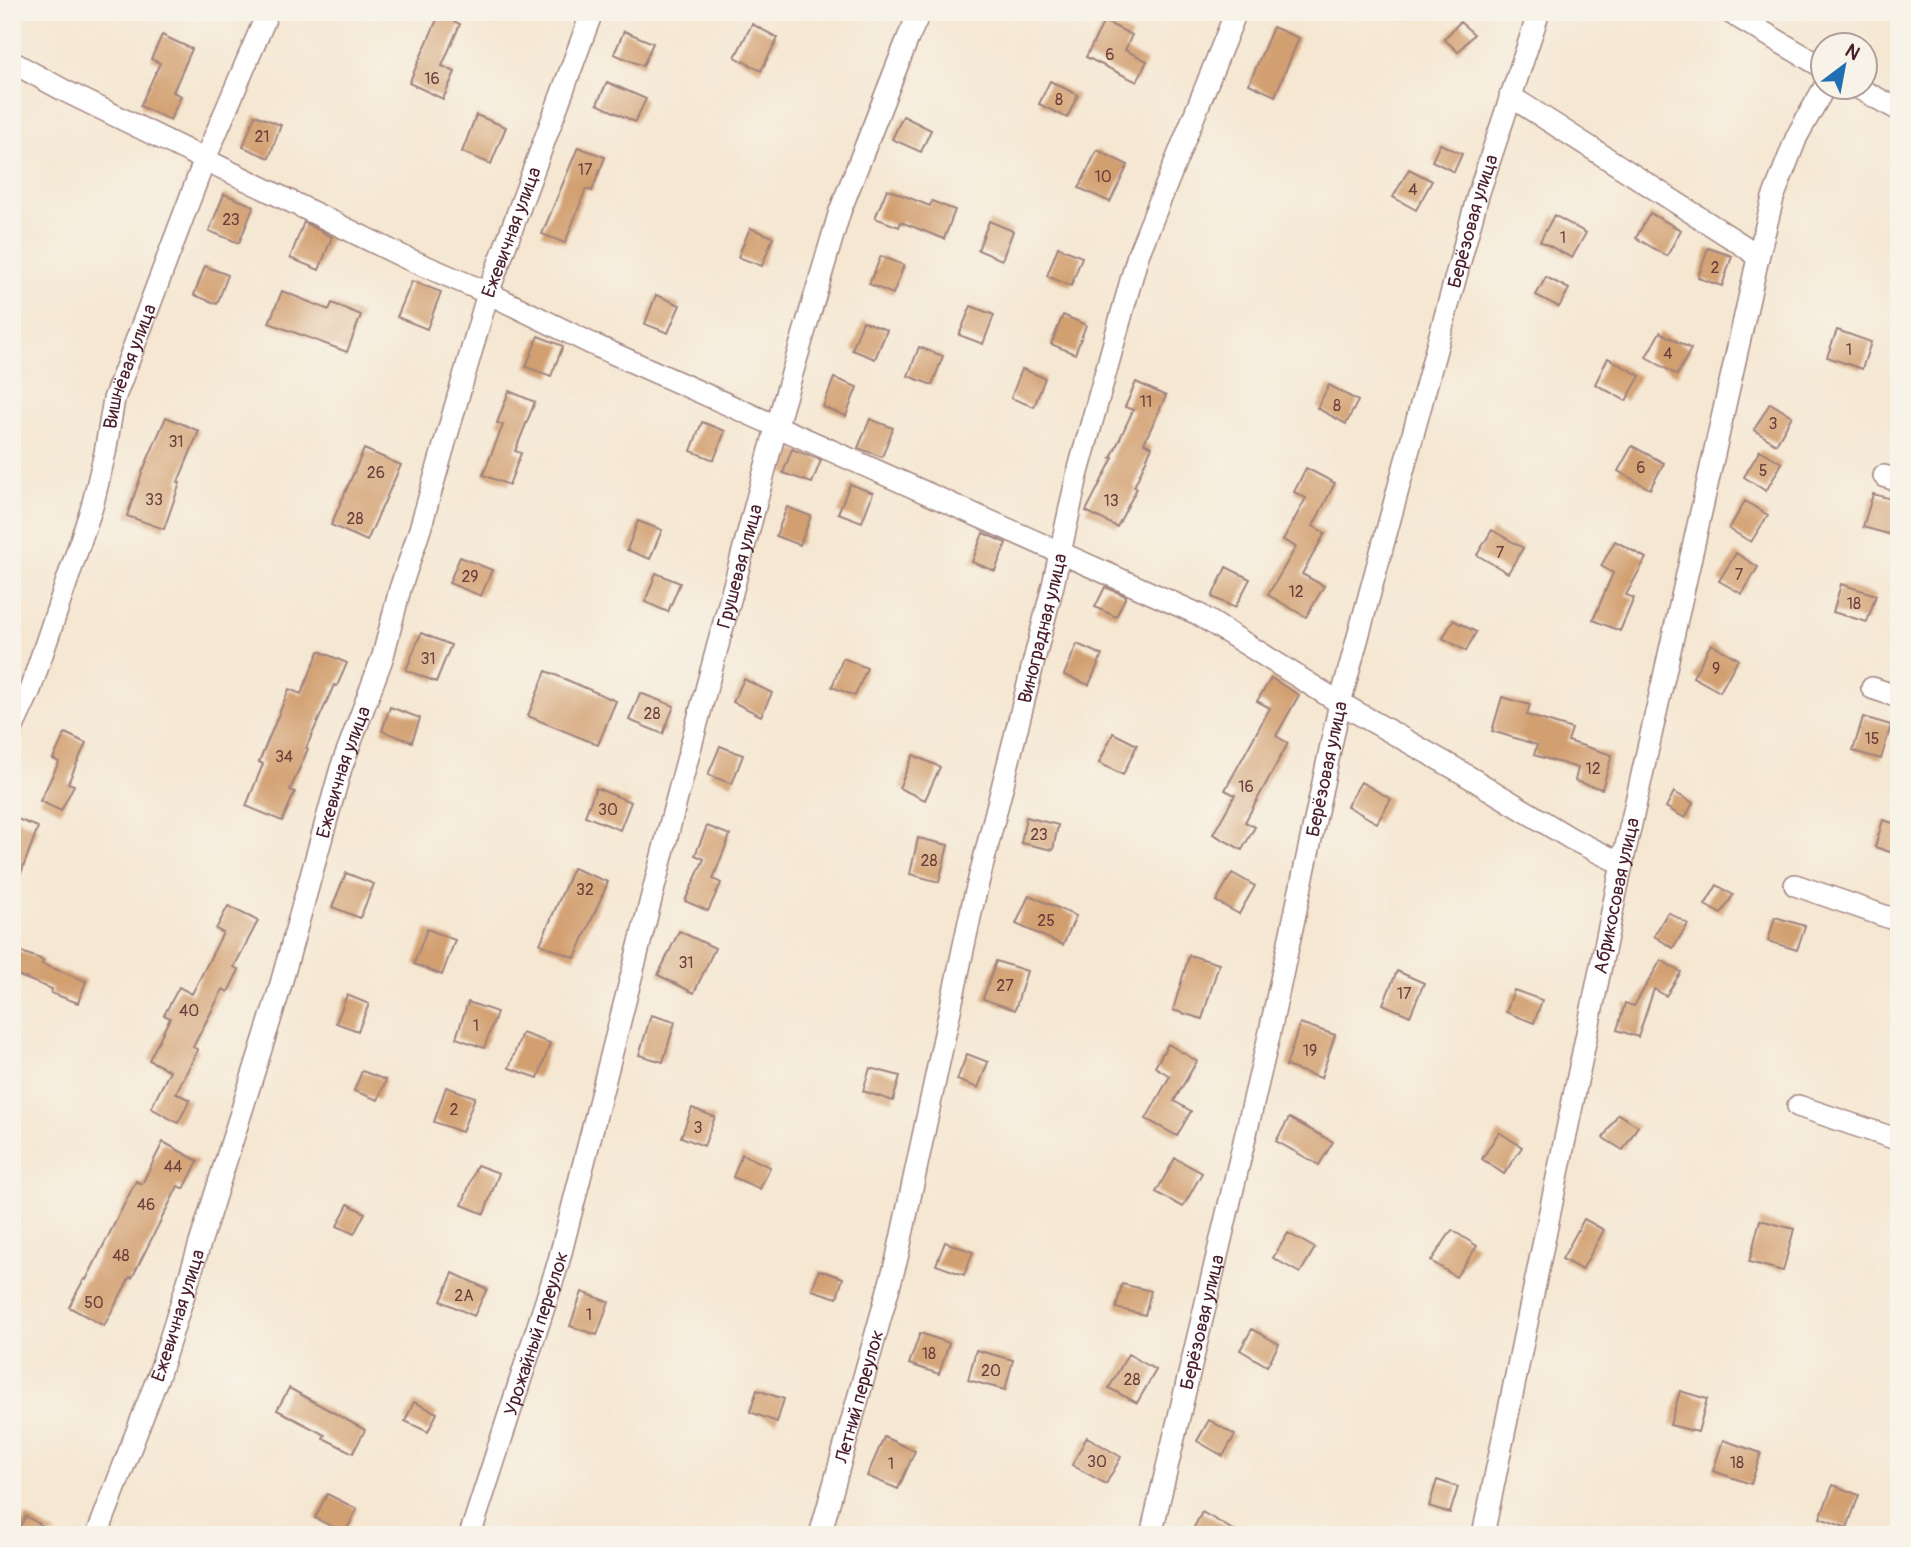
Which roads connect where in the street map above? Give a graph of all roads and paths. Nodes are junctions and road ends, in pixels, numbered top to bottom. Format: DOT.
graph roads {
  1 [pos="268,12"];
  2 [pos="592,12"];
  3 [pos="920,12"];
  4 [pos="1236,12"];
  5 [pos="1539,12"];
  6 [pos="1729,12"];
  7 [pos="1810,60"];
  8 [pos="12,62"];
  9 [pos="1510,96"];
  10 [pos="1880,100"];
  11 [pos="1816,102"];
  12 [pos="1899,110"];
  13 [pos="205,159"];
  14 [pos="1758,258"];
  15 [pos="488,292"];
  16 [pos="776,428"];
  17 [pos="1060,554"];
  18 [pos="1872,688"];
  19 [pos="1899,697"];
  20 [pos="1340,703"];
  21 [pos="12,729"];
  22 [pos="1622,864"];
  23 [pos="1795,885"];
  24 [pos="1899,921"];
  25 [pos="1798,1106"];
  26 [pos="591,1131"];
  27 [pos="1899,1140"];
  28 [pos="897,1258"];
  29 [pos="97,1535"];
  30 [pos="470,1535"];
  31 [pos="820,1535"];
  32 [pos="1151,1535"];
  33 [pos="1483,1535"];
  1 -- 13 [label="street, Вишнёвая улица"];
  2 -- 15 [label="street, Ежевичная улица"];
  3 -- 16 [label="street, Грушевая улица"];
  4 -- 17 [label="street, Виноградная улица"];
  5 -- 9 [label="street, Берёзовая улица"];
  6 -- 7 [label="street"];
  8 -- 13 [label="street"];
  9 -- 14 [label="street"];
  9 -- 20 [label="street, Берёзовая улица"];
  10 -- 12 [label="street"];
  11 -- 14 [label="street, Абрикосовая улица"];
  13 -- 15 [label="street"];
  13 -- 21 [label="street, Вишнёвая улица"];
  14 -- 22 [label="street, Абрикосовая улица"];
  15 -- 16 [label="street"];
  15 -- 29 [label="street, Ежевичная улица"];
  16 -- 17 [label="street"];
  16 -- 26 [label="street, Грушевая улица"];
  17 -- 20 [label="street"];
  17 -- 28 [label="street, Виноградная улица"];
  18 -- 19 [label="street"];
  20 -- 22 [label="street"];
  20 -- 32 [label="street, Берёзовая улица"];
  22 -- 33 [label="street, Абрикосовая улица"];
  23 -- 24 [label="street"];
  25 -- 27 [label="street"];
  26 -- 30 [label="street, Урожайный переулок"];
  28 -- 31 [label="street, Летний переулок"];
}
